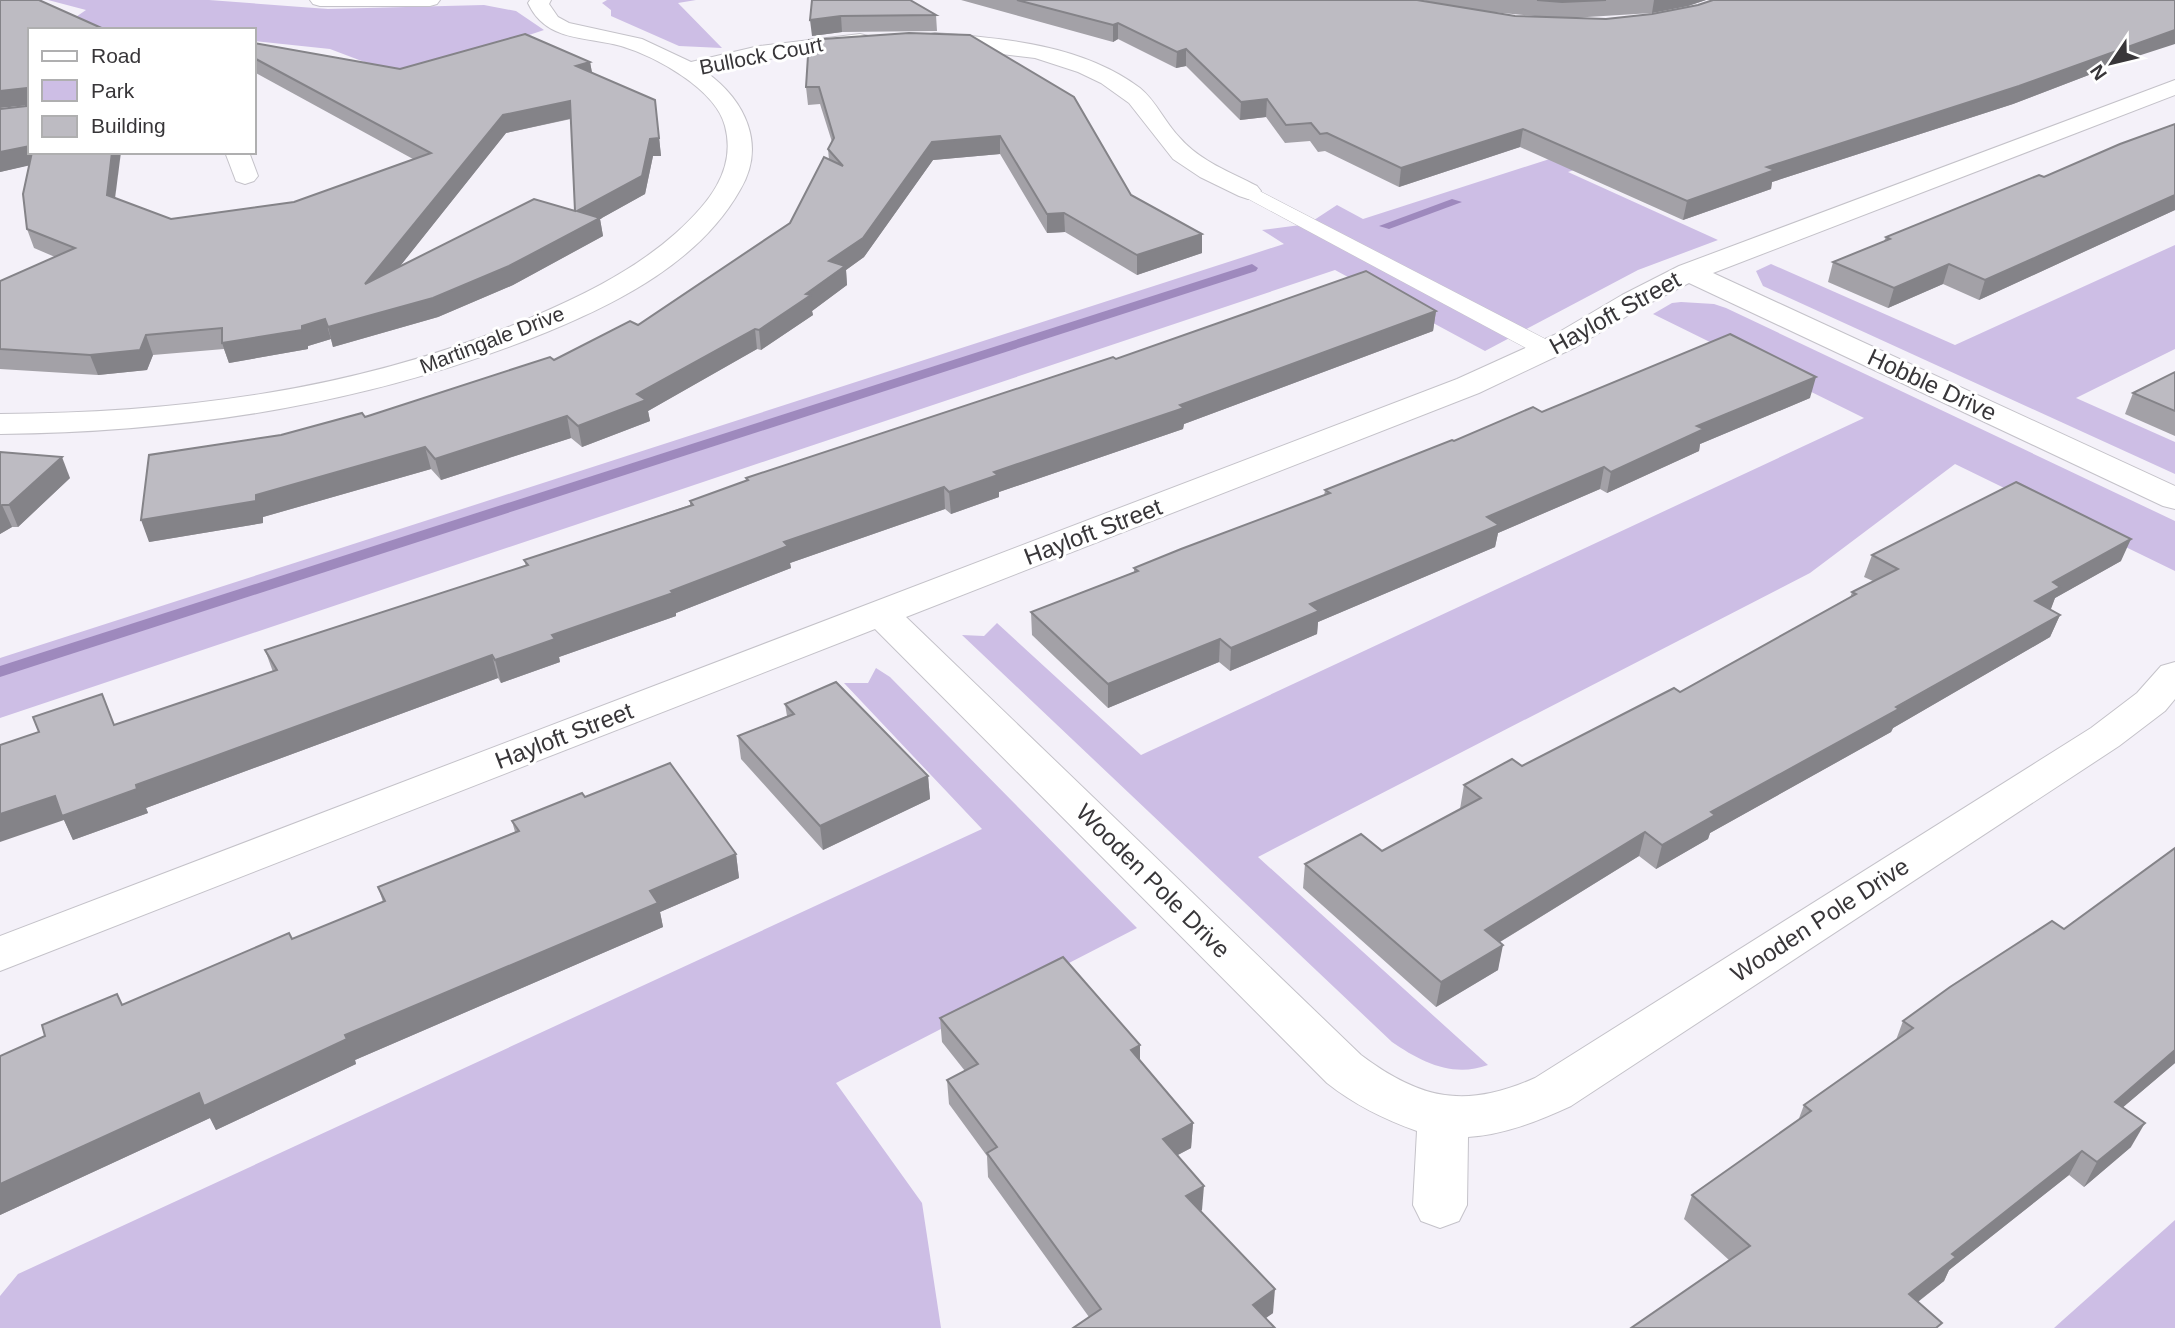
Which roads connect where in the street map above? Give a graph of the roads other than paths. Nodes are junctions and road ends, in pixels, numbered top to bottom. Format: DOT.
graph roads {
  1 [pos="320,0"];
  2 [pos="430,0"];
  3 [pos="541,0"];
  4 [pos="592,15"];
  5 [pos="907,39"];
  6 [pos="621,40"];
  7 [pos="881,40"];
  8 [pos="687,70"];
  9 [pos="2175,87"];
  10 [pos="238,154"];
  11 [pos="245,176"];
  12 [pos="1248,191"];
  13 [pos="1689,272"];
  14 [pos="1548,350"];
  15 [pos="0,424"];
  16 [pos="2175,499"];
  17 [pos="881,614"];
  18 [pos="2175,674"];
  19 [pos="0,954"];
  20 [pos="1443,1116"];
  21 [pos="1440,1205"];
  1 -- 2 [label="street"];
  3 -- 6 [label="street, Martingale Drive"];
  4 -- 6 [label="street, Martingale Drive"];
  5 -- 12 [label="street"];
  6 -- 8 [label="street, Martingale Drive"];
  7 -- 8 [label="street, Bullock Court"];
  8 -- 15 [label="street, Martingale Drive"];
  9 -- 13 [label="street, Hayloft Street"];
  10 -- 11 [label="street"];
  12 -- 14 [label="lane"];
  13 -- 14 [label="street, Hayloft Street"];
  13 -- 16 [label="street, Hobble Drive"];
  14 -- 17 [label="street, Hayloft Street"];
  17 -- 19 [label="street, Hayloft Street"];
  17 -- 20 [label="street, Wooden Pole Drive"];
  18 -- 20 [label="street, Wooden Pole Drive"];
  20 -- 21 [label="street"];
}
